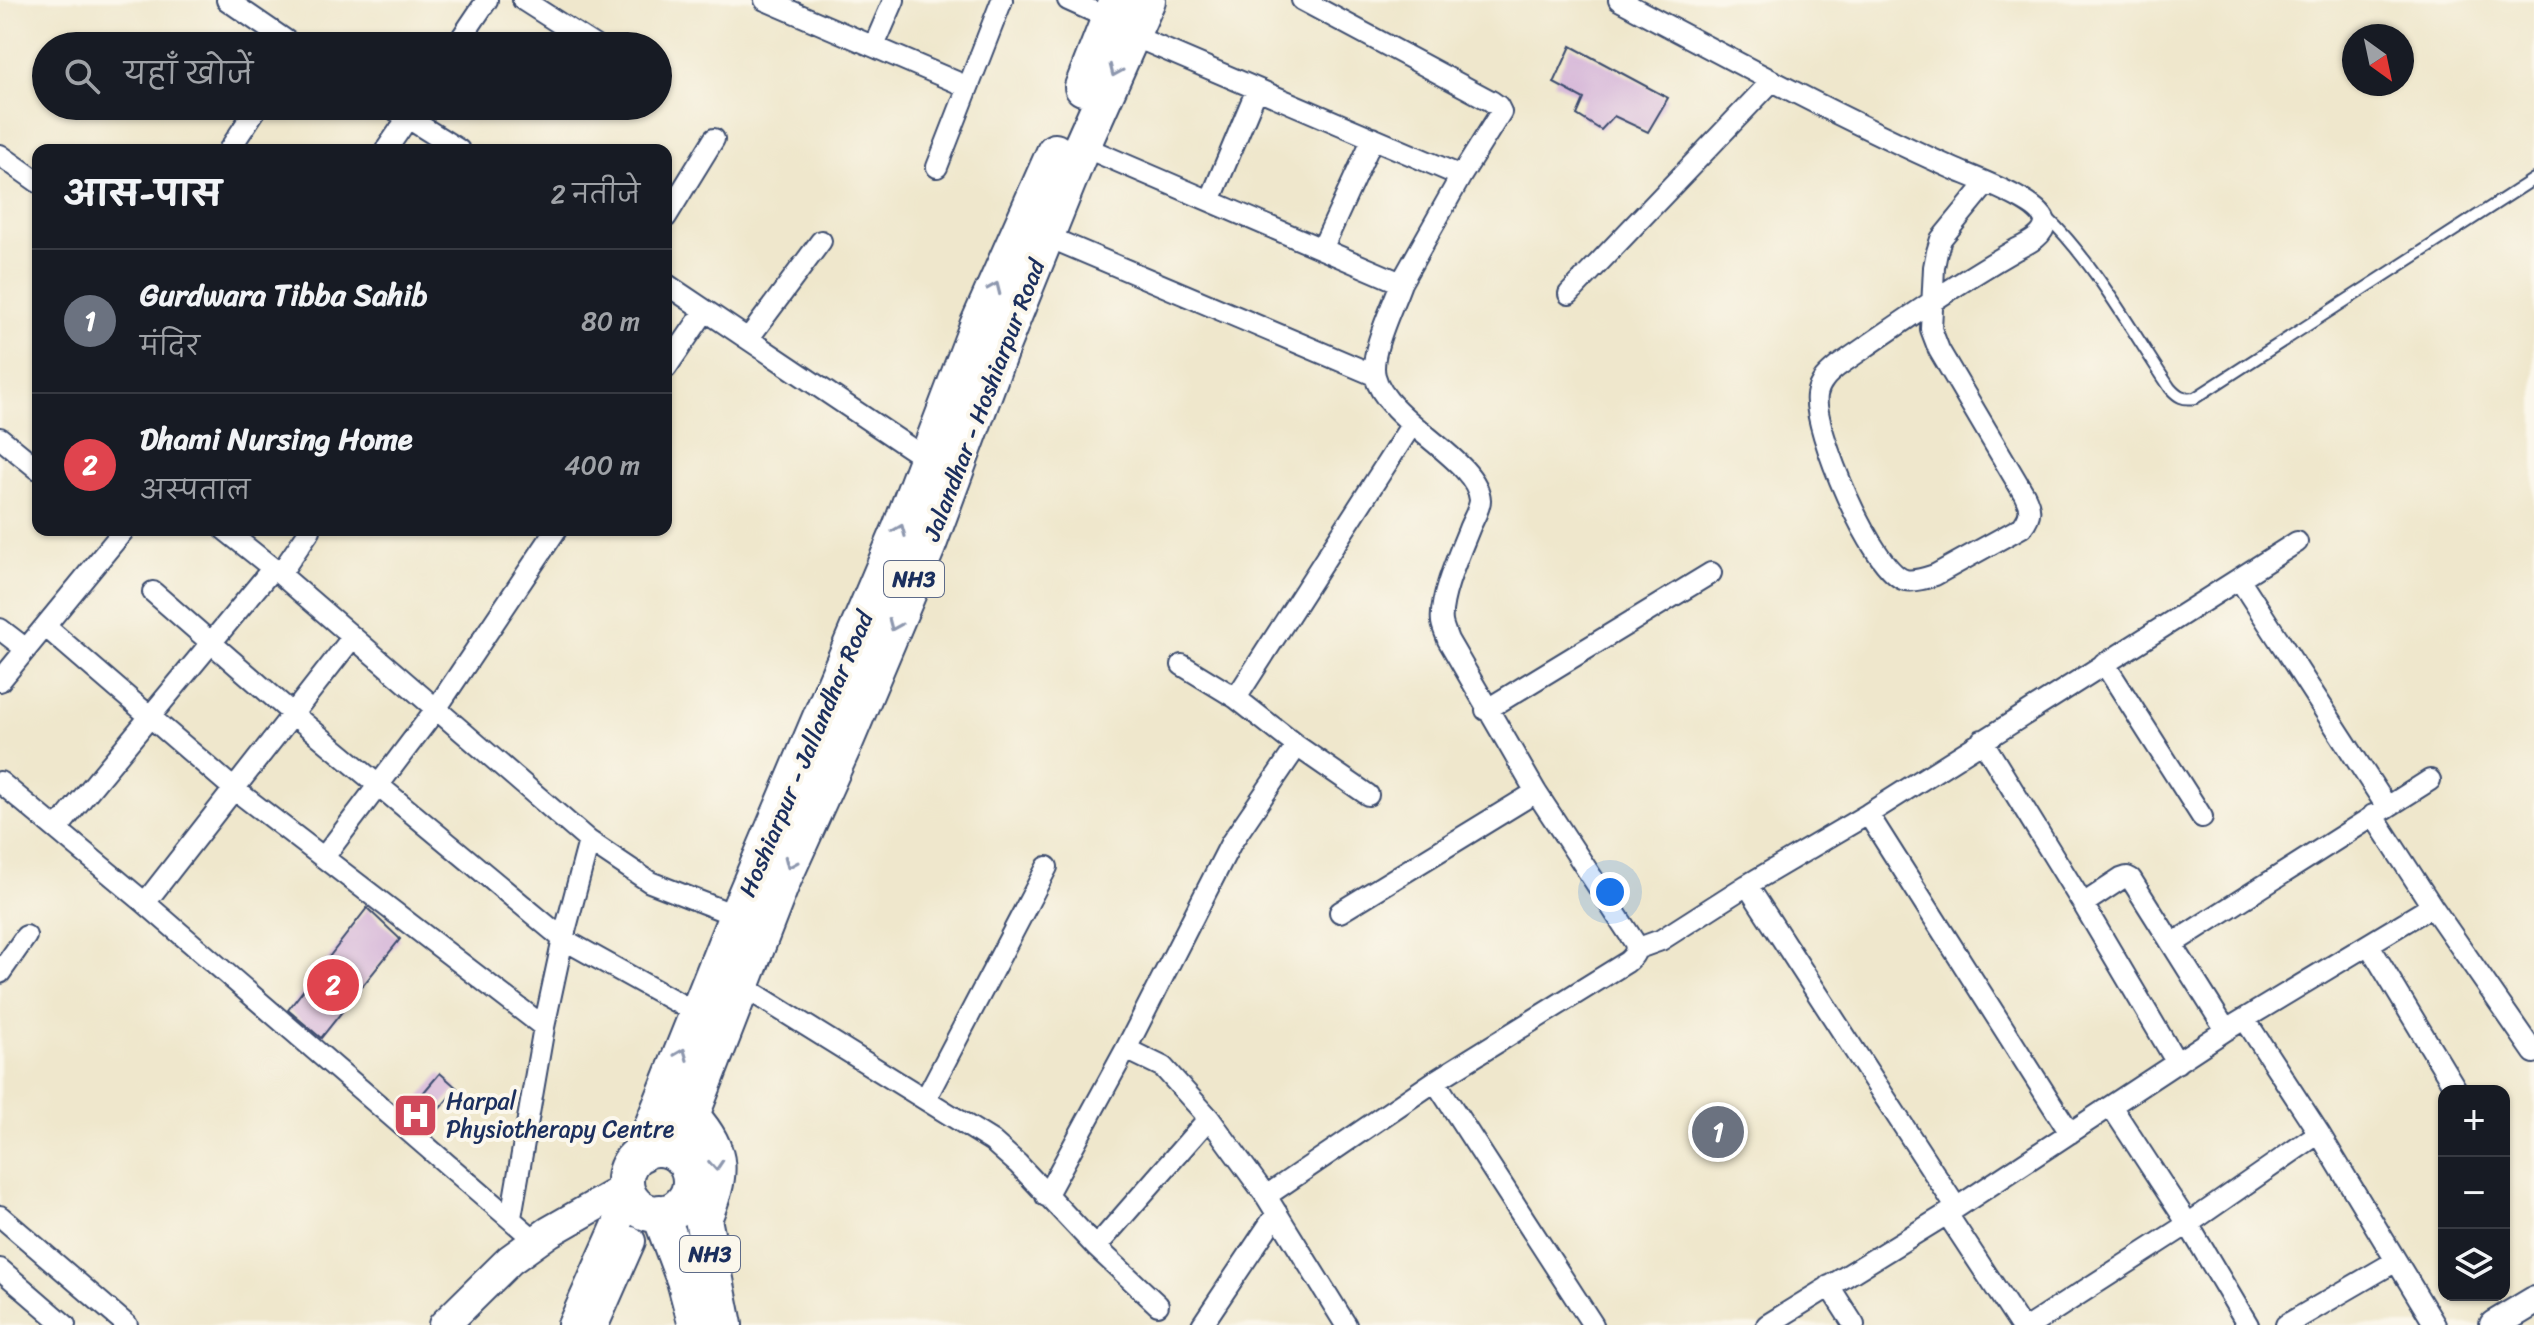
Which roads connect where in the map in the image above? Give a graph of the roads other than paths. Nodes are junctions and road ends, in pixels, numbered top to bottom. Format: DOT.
graph roads {
  1 [pos="227,0"];
  2 [pos="487,0"];
  3 [pos="523,0"];
  4 [pos="765,0"];
  5 [pos="894,0"];
  6 [pos="1002,0"];
  7 [pos="1068,0"];
  8 [pos="1147,0"];
  9 [pos="1302,0"];
  10 [pos="1619,0"];
  11 [pos="796,5"];
  12 [pos="1119,18"];
  13 [pos="274,32"];
  14 [pos="465,32"];
  15 [pos="573,32"];
  16 [pos="874,46"];
  17 [pos="1771,82"];
  18 [pos="968,87"];
  19 [pos="1257,89"];
  20 [pos="249,120"];
  21 [pos="407,120"];
  22 [pos="422,120"];
  23 [pos="1373,138"];
  24 [pos="714,139"];
  25 [pos="233,144"];
  26 [pos="390,144"];
  27 [pos="452,144"];
  28 [pos="1082,146"];
  29 [pos="4,165"];
  30 [pos="937,167"];
  31 [pos="1461,176"];
  32 [pos="32,179"];
  33 [pos="2534,179"];
  34 [pos="1987,183"];
  35 [pos="1210,201"];
  36 [pos="672,207"];
  37 [pos="2042,212"];
  38 [pos="1035,232"];
  39 [pos="821,241"];
  40 [pos="1322,249"];
  41 [pos="1401,283"];
  42 [pos="672,288"];
  43 [pos="1569,294"];
  44 [pos="1933,301"];
  45 [pos="705,311"];
  46 [pos="748,339"];
  47 [pos="672,359"];
  48 [pos="1374,375"];
  49 [pos="1412,424"];
  50 [pos="0,438"];
  51 [pos="928,460"];
  52 [pos="32,464"];
  53 [pos="116,536"];
  54 [pos="233,536"];
  55 [pos="305,536"];
  56 [pos="552,536"];
  57 [pos="2297,542"];
  58 [pos="277,571"];
  59 [pos="1711,573"];
  60 [pos="2240,580"];
  61 [pos="153,592"];
  62 [pos="46,627"];
  63 [pos="0,629"];
  64 [pos="352,638"];
  65 [pos="212,644"];
  66 [pos="26,649"];
  67 [pos="2104,663"];
  68 [pos="1182,665"];
  69 [pos="0,681"];
  70 [pos="1236,698"];
  71 [pos="436,709"];
  72 [pos="1486,710"];
  73 [pos="294,715"];
  74 [pos="151,717"];
  75 [pos="1982,740"];
  76 [pos="1297,746"];
  77 [pos="2430,780"];
  78 [pos="0,782"];
  79 [pos="379,786"];
  80 [pos="234,789"];
  81 [pos="1536,792"];
  82 [pos="1368,795"];
  83 [pos="2380,811"];
  84 [pos="1868,814"];
  85 [pos="2202,817"];
  86 [pos="57,829"];
  87 [pos="589,841"];
  88 [pos="324,857"];
  89 [pos="1047,867"];
  90 [pos="1747,885"];
  91 [pos="145,903"];
  92 [pos="2083,904"];
  93 [pos="2432,906"];
  94 [pos="1340,912"];
  95 [pos="737,916"];
  96 [pos="26,936"];
  97 [pos="563,939"];
  98 [pos="2172,944"];
  99 [pos="2369,945"];
  100 [pos="1636,949"];
  101 [pos="0,973"];
  102 [pos="741,985"];
  103 [pos="698,1014"];
  104 [pos="2246,1021"];
  105 [pos="544,1027"];
  106 [pos="2226,1030"];
  107 [pos="1126,1049"];
  108 [pos="2534,1053"];
  109 [pos="2177,1063"];
  110 [pos="1435,1081"];
  111 [pos="2453,1085"];
  112 [pos="926,1098"];
  113 [pos="2111,1106"];
  114 [pos="691,1116"];
  115 [pos="1209,1118"];
  116 [pos="2070,1133"];
  117 [pos="2319,1133"];
  118 [pos="686,1170"];
  119 [pos="638,1188"];
  120 [pos="1046,1196"];
  121 [pos="1272,1205"];
  122 [pos="1951,1211"];
  123 [pos="0,1216"];
  124 [pos="703,1219"];
  125 [pos="2188,1224"];
  126 [pos="525,1231"];
  127 [pos="1096,1247"];
  128 [pos="2396,1261"];
  129 [pos="0,1269"];
  130 [pos="1829,1286"];
  131 [pos="2534,1301"];
  132 [pos="1158,1305"];
  133 [pos="63,1324"];
  134 [pos="127,1325"];
  135 [pos="444,1325"];
  136 [pos="572,1325"];
  137 [pos="594,1325"];
  138 [pos="697,1325"];
  139 [pos="724,1325"];
  140 [pos="1202,1325"];
  141 [pos="1346,1325"];
  142 [pos="1593,1325"];
  143 [pos="1767,1325"];
  144 [pos="1854,1325"];
  145 [pos="2020,1325"];
  146 [pos="2031,1325"];
  147 [pos="2248,1325"];
  148 [pos="2286,1325"];
  149 [pos="2435,1325"];
  150 [pos="2494,1325"];
  1 -- 13 [label="street"];
  2 -- 14 [label="street"];
  3 -- 15 [label="street"];
  4 -- 11 [label="street"];
  5 -- 16 [label="street"];
  6 -- 18 [label="street"];
  7 -- 12 [label="street"];
  8 -- 12 [label="highway, Jalandhar - Hoshiarpur Road / NH3"];
  9 -- 31 [label="street"];
  10 -- 17 [label="street"];
  11 -- 16 [label="street"];
  12 -- 19 [label="street"];
  12 -- 28 [label="highway, Jalandhar - Hoshiarpur Road / NH3, one-way"];
  12 -- 38 [label="highway, Hoshiarpur - Jallandhar Road / NH3"];
  16 -- 18 [label="street"];
  17 -- 34 [label="street"];
  17 -- 43 [label="street"];
  18 -- 30 [label="street"];
  19 -- 23 [label="street"];
  19 -- 35 [label="street"];
  20 -- 25 [label="street"];
  21 -- 26 [label="street"];
  22 -- 27 [label="street"];
  23 -- 31 [label="street"];
  23 -- 40 [label="street"];
  24 -- 36 [label="street"];
  28 -- 35 [label="street"];
  28 -- 38 [label="highway, Jalandhar - Hoshiarpur Road / NH3"];
  29 -- 32 [label="street"];
  31 -- 41 [label="street"];
  33 -- 37 [label="lane"];
  34 -- 37 [label="street"];
  34 -- 44 [label="street"];
  35 -- 40 [label="street"];
  37 -- 44 [label="street"];
  38 -- 48 [label="street"];
  51 -- 38 [label="highway, Hoshiarpur - Jallandhar Road / NH3, one-way"];
  38 -- 102 [label="highway, Jalandhar - Hoshiarpur Road / NH3, one-way"];
  39 -- 46 [label="street"];
  40 -- 41 [label="street"];
  41 -- 48 [label="street"];
  42 -- 45 [label="street"];
  44 -- 44 [label="street"];
  45 -- 46 [label="street"];
  45 -- 47 [label="street"];
  46 -- 51 [label="street"];
  48 -- 49 [label="street"];
  49 -- 70 [label="street"];
  49 -- 72 [label="street"];
  50 -- 52 [label="street"];
  95 -- 51 [label="highway, Hoshiarpur - Jallandhar Road / NH3, one-way"];
  53 -- 62 [label="street"];
  54 -- 58 [label="street"];
  55 -- 58 [label="street"];
  56 -- 71 [label="street"];
  57 -- 60 [label="street"];
  58 -- 64 [label="street"];
  58 -- 65 [label="street"];
  59 -- 72 [label="street"];
  60 -- 67 [label="street"];
  60 -- 83 [label="street"];
  61 -- 65 [label="street"];
  62 -- 66 [label="street"];
  62 -- 74 [label="street"];
  63 -- 66 [label="street"];
  64 -- 71 [label="street"];
  64 -- 73 [label="street"];
  65 -- 73 [label="street"];
  65 -- 74 [label="street"];
  66 -- 69 [label="street"];
  67 -- 75 [label="street"];
  67 -- 85 [label="street"];
  68 -- 70 [label="street"];
  70 -- 76 [label="street"];
  71 -- 79 [label="street"];
  71 -- 87 [label="street"];
  72 -- 81 [label="street"];
  73 -- 79 [label="street"];
  73 -- 80 [label="street"];
  74 -- 80 [label="street"];
  74 -- 86 [label="street"];
  75 -- 84 [label="street"];
  75 -- 92 [label="street"];
  76 -- 82 [label="street"];
  76 -- 107 [label="street"];
  77 -- 83 [label="street"];
  78 -- 86 [label="street"];
  79 -- 88 [label="street"];
  79 -- 97 [label="street"];
  80 -- 88 [label="street"];
  80 -- 91 [label="street"];
  81 -- 94 [label="street"];
  81 -- 100 [label="street"];
  83 -- 93 [label="street"];
  83 -- 98 [label="street"];
  84 -- 90 [label="street"];
  84 -- 116 [label="street"];
  86 -- 91 [label="street"];
  87 -- 95 [label="street"];
  87 -- 97 [label="street"];
  88 -- 105 [label="street"];
  89 -- 112 [label="street"];
  90 -- 100 [label="street"];
  90 -- 122 [label="street"];
  91 -- 126 [label="street"];
  92 -- 98 [label="street"];
  92 -- 109 [label="street"];
  93 -- 99 [label="street"];
  93 -- 108 [label="street"];
  95 -- 103 [label="highway, Hoshiarpur - Jallandhar Road / NH3"];
  96 -- 101 [label="street"];
  97 -- 103 [label="street"];
  97 -- 105 [label="street"];
  98 -- 106 [label="street"];
  99 -- 104 [label="street"];
  99 -- 111 [label="street"];
  100 -- 110 [label="street"];
  102 -- 112 [label="street"];
  102 -- 114 [label="highway, Jalandhar - Hoshiarpur Road / NH3"];
  119 -- 103 [label="highway, Hoshiarpur - Jallandhar Road / NH3, one-way"];
  104 -- 106 [label="street"];
  104 -- 117 [label="street"];
  105 -- 126 [label="street"];
  106 -- 109 [label="street"];
  107 -- 115 [label="street"];
  107 -- 120 [label="street"];
  109 -- 113 [label="street"];
  110 -- 121 [label="street"];
  110 -- 142 [label="street"];
  112 -- 120 [label="street"];
  113 -- 116 [label="street"];
  113 -- 125 [label="street"];
  114 -- 118 [label="highway, Jalandhar - Hoshiarpur Road / NH3"];
  114 -- 124 [label="highway, one-way"];
  115 -- 121 [label="street"];
  115 -- 127 [label="street"];
  116 -- 122 [label="street"];
  117 -- 125 [label="street"];
  117 -- 128 [label="street"];
  118 -- 119 [label="highway"];
  118 -- 119 [label="highway"];
  118 -- 124 [label="highway, NH3"];
  119 -- 126 [label="main road"];
  119 -- 136 [label="main road"];
  119 -- 137 [label="main road"];
  119 -- 138 [label="highway, NH3"];
  120 -- 127 [label="street"];
  121 -- 140 [label="street"];
  121 -- 141 [label="street"];
  122 -- 130 [label="street"];
  122 -- 145 [label="street"];
  123 -- 134 [label="street"];
  124 -- 139 [label="highway, NH3"];
  125 -- 146 [label="street"];
  125 -- 147 [label="street"];
  126 -- 135 [label="main road"];
  127 -- 132 [label="street"];
  128 -- 148 [label="street"];
  128 -- 149 [label="street"];
  129 -- 133 [label="street"];
  130 -- 143 [label="street"];
  130 -- 144 [label="street"];
  131 -- 150 [label="main road"];
}
